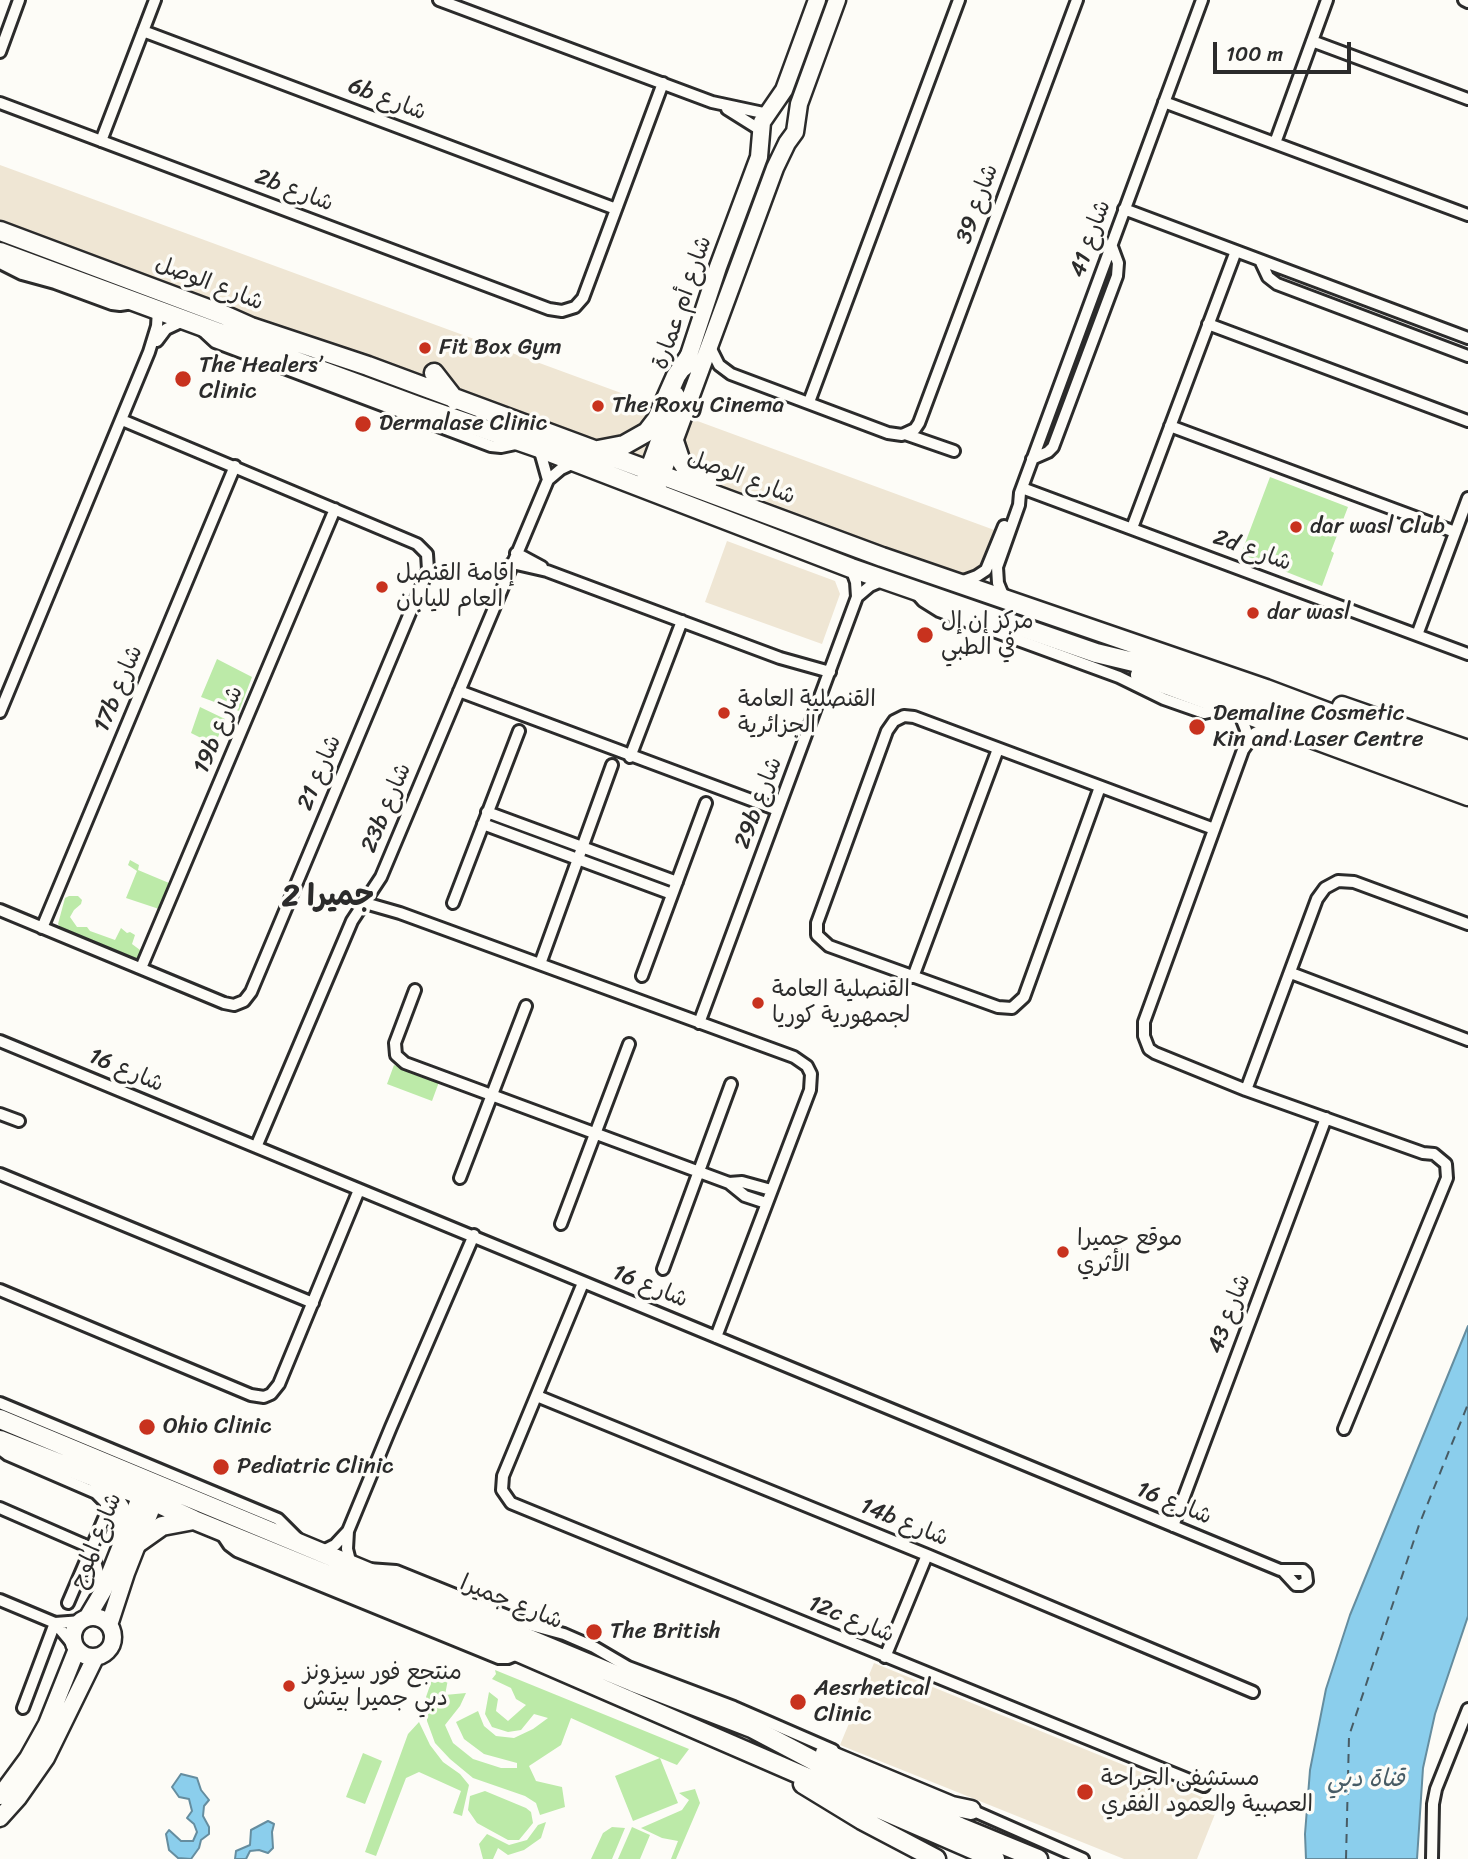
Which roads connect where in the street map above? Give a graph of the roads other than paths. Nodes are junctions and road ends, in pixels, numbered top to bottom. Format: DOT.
graph roads {
  1 [pos="19,0"];
  2 [pos="155,0"];
  3 [pos="817,0"];
  4 [pos="837,0"];
  5 [pos="959,0"];
  6 [pos="1077,0"];
  7 [pos="1202,0"];
  8 [pos="1327,0"];
  9 [pos="443,1"];
  10 [pos="143,31"];
  11 [pos="1312,41"];
  12 [pos="0,51"];
  13 [pos="663,83"];
  14 [pos="1468,99"];
  15 [pos="712,102"];
  16 [pos="1164,102"];
  17 [pos="0,103"];
  18 [pos="768,113"];
  19 [pos="796,123"];
  20 [pos="762,132"];
  21 [pos="101,141"];
  22 [pos="787,143"];
  23 [pos="1275,143"];
  24 [pos="616,209"];
  25 [pos="1124,209"];
  26 [pos="1468,215"];
  27 [pos="0,231"];
  28 [pos="1111,244"];
  29 [pos="1236,251"];
  30 [pos="0,252"];
  31 [pos="1260,260"];
  32 [pos="0,263"];
  33 [pos="138,302"];
  34 [pos="158,310"];
  35 [pos="191,321"];
  36 [pos="1208,324"];
  37 [pos="251,327"];
  38 [pos="1468,338"];
  39 [pos="709,345"];
  40 [pos="149,352"];
  41 [pos="1468,356"];
  42 [pos="689,357"];
  43 [pos="433,373"];
  44 [pos="731,374"];
  45 [pos="696,378"];
  46 [pos="455,400"];
  47 [pos="809,402"];
  48 [pos="122,420"];
  49 [pos="1468,421"];
  50 [pos="1170,426"];
  51 [pos="905,434"];
  52 [pos="674,440"];
  53 [pos="531,445"];
  54 [pos="590,449"];
  55 [pos="954,451"];
  56 [pos="1032,459"];
  57 [pos="576,462"];
  58 [pos="235,466"];
  59 [pos="655,472"];
  60 [pos="548,481"];
  61 [pos="1021,490"];
  62 [pos="654,492"];
  63 [pos="1468,498"];
  64 [pos="739,504"];
  65 [pos="335,509"];
  66 [pos="1132,528"];
  67 [pos="1455,532"];
  68 [pos="514,558"];
  69 [pos="851,568"];
  70 [pos="887,580"];
  71 [pos="957,583"];
  72 [pos="911,588"];
  73 [pos="858,597"];
  74 [pos="1005,600"];
  75 [pos="682,621"];
  76 [pos="1417,635"];
  77 [pos="1096,653"];
  78 [pos="1468,654"];
  79 [pos="828,677"];
  80 [pos="1266,689"];
  81 [pos="459,691"];
  82 [pos="1233,710"];
  83 [pos="0,712"];
  84 [pos="1272,724"];
  85 [pos="519,731"];
  86 [pos="1292,731"];
  87 [pos="998,749"];
  88 [pos="1243,750"];
  89 [pos="1468,750"];
  90 [pos="630,757"];
  91 [pos="612,765"];
  92 [pos="1468,765"];
  93 [pos="1468,781"];
  94 [pos="1101,788"];
  95 [pos="1468,796"];
  96 [pos="706,803"];
  97 [pos="1468,808"];
  98 [pos="778,810"];
  99 [pos="487,812"];
  100 [pos="483,824"];
  101 [pos="1214,829"];
  102 [pos="582,848"];
  103 [pos="577,860"];
  104 [pos="677,882"];
  105 [pos="672,894"];
  106 [pos="368,899"];
  107 [pos="453,903"];
  108 [pos="0,910"];
  109 [pos="1468,924"];
  110 [pos="42,928"];
  111 [pos="540,964"];
  112 [pos="141,968"];
  113 [pos="1291,973"];
  114 [pos="642,976"];
  115 [pos="913,977"];
  116 [pos="415,990"];
  117 [pos="526,1006"];
  118 [pos="699,1023"];
  119 [pos="1468,1040"];
  120 [pos="0,1041"];
  121 [pos="629,1044"];
  122 [pos="731,1084"];
  123 [pos="1247,1090"];
  124 [pos="491,1094"];
  125 [pos="0,1114"];
  126 [pos="1326,1118"];
  127 [pos="19,1121"];
  128 [pos="595,1134"];
  129 [pos="256,1147"];
  130 [pos="699,1172"];
  131 [pos="0,1174"];
  132 [pos="460,1178"];
  133 [pos="729,1183"];
  134 [pos="359,1190"];
  135 [pos="771,1190"];
  136 [pos="766,1203"];
  137 [pos="561,1224"];
  138 [pos="474,1235"];
  139 [pos="663,1269"];
  140 [pos="583,1283"];
  141 [pos="0,1290"];
  142 [pos="313,1303"];
  143 [pos="716,1337"];
  144 [pos="537,1396"];
  145 [pos="0,1403"];
  146 [pos="0,1419"];
  147 [pos="1344,1429"];
  148 [pos="0,1440"];
  149 [pos="0,1449"];
  150 [pos="93,1476"];
  151 [pos="151,1490"];
  152 [pos="0,1508"];
  153 [pos="194,1520"];
  154 [pos="1173,1526"];
  155 [pos="348,1531"];
  156 [pos="131,1541"];
  157 [pos="303,1544"];
  158 [pos="89,1549"];
  159 [pos="321,1552"];
  160 [pos="927,1555"];
  161 [pos="356,1567"];
  162 [pos="1284,1572"];
  163 [pos="103,1591"];
  164 [pos="0,1600"];
  165 [pos="68,1603"];
  166 [pos="85,1619"];
  167 [pos="55,1623"];
  168 [pos="108,1625"];
  169 [pos="76,1648"];
  170 [pos="885,1657"];
  171 [pos="95,1658"];
  172 [pos="1253,1692"];
  173 [pos="23,1708"];
  174 [pos="1468,1709"];
  175 [pos="752,1728"];
  176 [pos="769,1760"];
  177 [pos="1204,1786"];
  178 [pos="0,1796"];
  179 [pos="971,1810"];
  180 [pos="0,1818"];
  181 [pos="936,1859"];
  182 [pos="995,1859"];
  183 [pos="1038,1859"];
  184 [pos="1083,1859"];
  185 [pos="1432,1859"];
  1 -- 12 [label="street"];
  2 -- 10 [label="street"];
  3 -- 18 [label="street"];
  4 -- 19 [label="street"];
  5 -- 47 [label="street"];
  6 -- 51 [label="street, شارع 39"];
  7 -- 16 [label="street, شارع 41"];
  8 -- 11 [label="street"];
  9 -- 13 [label="street"];
  10 -- 21 [label="street"];
  10 -- 24 [label="street, 6b شارع"];
  11 -- 14 [label="street"];
  11 -- 23 [label="street"];
  13 -- 15 [label="street"];
  13 -- 24 [label="street"];
  15 -- 18 [label="street"];
  15 -- 20 [label="street"];
  16 -- 23 [label="street"];
  16 -- 25 [label="street, شارع 41"];
  17 -- 21 [label="street, 2b شارع"];
  18 -- 19 [label="street"];
  18 -- 20 [label="street"];
  19 -- 22 [label="street"];
  20 -- 22 [label="street"];
  20 -- 42 [label="street, شارع أم عمارة"];
  21 -- 24 [label="street, 2b شارع"];
  22 -- 39 [label="street, شارع أم عمارة"];
  23 -- 26 [label="street"];
  25 -- 28 [label="street, شارع 41"];
  25 -- 29 [label="street"];
  27 -- 37 [label="main road, شارع الوصل"];
  28 -- 56 [label="street, شارع 41"];
  28 -- 56 [label="street"];
  29 -- 31 [label="street"];
  29 -- 36 [label="street"];
  30 -- 33 [label="main road, شارع الوصل"];
  31 -- 38 [label="street"];
  31 -- 41 [label="street"];
  32 -- 33 [label="street, شارع الوصل"];
  33 -- 34 [label="main road, شارع الوصل"];
  34 -- 35 [label="main road, شارع الوصل"];
  34 -- 37 [label="main road"];
  34 -- 40 [label="street"];
  35 -- 40 [label="street"];
  35 -- 53 [label="main road, شارع الوصل"];
  36 -- 49 [label="street"];
  36 -- 50 [label="street"];
  37 -- 46 [label="main road, شارع الوصل"];
  39 -- 44 [label="street"];
  39 -- 45 [label="street, شارع أم عمارة"];
  40 -- 48 [label="street"];
  42 -- 54 [label="main road"];
  42 -- 59 [label="street, شارع أم عمارة"];
  43 -- 46 [label="main road"];
  44 -- 45 [label="street"];
  44 -- 47 [label="street"];
  45 -- 52 [label="street, شارع أم عمارة"];
  46 -- 54 [label="main road, شارع الوصل"];
  47 -- 51 [label="street"];
  48 -- 58 [label="street"];
  48 -- 83 [label="street"];
  50 -- 66 [label="street"];
  50 -- 67 [label="street"];
  51 -- 55 [label="street"];
  52 -- 59 [label="street, شارع أم عمارة"];
  52 -- 64 [label="main road"];
  53 -- 57 [label="main road, شارع الوصل"];
  53 -- 60 [label="street"];
  54 -- 59 [label="main road, شارع الوصل"];
  56 -- 61 [label="street, شارع 41"];
  57 -- 60 [label="street"];
  57 -- 62 [label="main road, شارع الوصل"];
  58 -- 65 [label="street"];
  58 -- 110 [label="street, 17b شارع"];
  59 -- 62 [label="street, شارع أم عمارة"];
  59 -- 64 [label="main road, شارع الوصل"];
  60 -- 68 [label="street, 23b شارع"];
  61 -- 66 [label="street, 2d شارع"];
  61 -- 71 [label="street, شارع 41"];
  61 -- 74 [label="street, شارع 41"];
  62 -- 64 [label="main road"];
  62 -- 69 [label="main road, شارع الوصل"];
  63 -- 67 [label="street"];
  64 -- 71 [label="main road, شارع الوصل"];
  65 -- 112 [label="street, 19b شارع"];
  65 -- 112 [label="street, شارع 21"];
  66 -- 76 [label="street, 2d شارع"];
  67 -- 76 [label="street"];
  68 -- 75 [label="street"];
  68 -- 81 [label="street, 23b شارع"];
  69 -- 70 [label="main road, شارع الوصل"];
  69 -- 73 [label="street"];
  70 -- 72 [label="main road, شارع الوصل"];
  70 -- 73 [label="street"];
  71 -- 74 [label="main road, شارع الوصل"];
  72 -- 77 [label="main road, شارع الوصل"];
  72 -- 82 [label="street, شارع الوصل"];
  73 -- 79 [label="street, 29b شارع"];
  74 -- 80 [label="main road, شارع الوصل"];
  75 -- 79 [label="street"];
  75 -- 90 [label="street"];
  76 -- 78 [label="street, 2d شارع"];
  77 -- 82 [label="main road, شارع الوصل"];
  77 -- 93 [label="main road, شارع الوصل"];
  79 -- 98 [label="street, 29b شارع"];
  80 -- 89 [label="main road"];
  80 -- 92 [label="main road, شارع الوصل"];
  81 -- 90 [label="street"];
  81 -- 106 [label="street, 23b شارع"];
  82 -- 84 [label="main road, شارع الوصل"];
  82 -- 88 [label="street"];
  84 -- 86 [label="main road, شارع الوصل"];
  84 -- 88 [label="street"];
  85 -- 99 [label="street"];
  86 -- 95 [label="main road, شارع الوصل"];
  86 -- 97 [label="main road"];
  87 -- 94 [label="street"];
  87 -- 115 [label="street"];
  87 -- 115 [label="street"];
  88 -- 101 [label="street"];
  90 -- 98 [label="street"];
  91 -- 102 [label="street"];
  94 -- 101 [label="street"];
  94 -- 115 [label="street"];
  96 -- 104 [label="street"];
  98 -- 118 [label="street, 29b شارع"];
  99 -- 100 [label="street"];
  99 -- 102 [label="street"];
  100 -- 103 [label="street"];
  100 -- 107 [label="street"];
  101 -- 123 [label="street"];
  102 -- 103 [label="street"];
  102 -- 104 [label="street"];
  103 -- 105 [label="street"];
  103 -- 111 [label="street"];
  104 -- 105 [label="street"];
  105 -- 114 [label="street"];
  106 -- 111 [label="street"];
  106 -- 129 [label="street, 23b شارع"];
  108 -- 110 [label="street"];
  109 -- 113 [label="street"];
  110 -- 112 [label="street"];
  111 -- 118 [label="street"];
  113 -- 119 [label="street"];
  113 -- 123 [label="street"];
  116 -- 124 [label="street"];
  117 -- 124 [label="street"];
  118 -- 135 [label="street"];
  120 -- 129 [label="street, شارع 16"];
  121 -- 128 [label="street"];
  122 -- 130 [label="street"];
  123 -- 126 [label="street"];
  124 -- 128 [label="street"];
  124 -- 132 [label="street"];
  125 -- 127 [label="street"];
  126 -- 147 [label="street"];
  126 -- 154 [label="street, شارع 43"];
  128 -- 130 [label="street"];
  128 -- 137 [label="street"];
  129 -- 134 [label="street, شارع 16"];
  130 -- 133 [label="street"];
  130 -- 139 [label="street"];
  131 -- 142 [label="street"];
  133 -- 135 [label="street"];
  133 -- 136 [label="street"];
  134 -- 138 [label="street, شارع 16"];
  134 -- 142 [label="street"];
  135 -- 136 [label="street"];
  136 -- 143 [label="street"];
  138 -- 140 [label="street, شارع 16"];
  138 -- 155 [label="street"];
  140 -- 143 [label="street, شارع 16"];
  140 -- 144 [label="street"];
  141 -- 142 [label="street"];
  143 -- 154 [label="street, شارع 16"];
  144 -- 160 [label="street, 14b شارع"];
  144 -- 170 [label="street, 12c شارع"];
  145 -- 157 [label="street"];
  146 -- 151 [label="main road, شارع جميرا"];
  148 -- 150 [label="main road, شارع جميرا"];
  149 -- 158 [label="street"];
  150 -- 151 [label="main road, شارع جميرا"];
  150 -- 156 [label="main road"];
  151 -- 153 [label="main road, شارع جميرا"];
  151 -- 156 [label="street, شارع الموج"];
  151 -- 157 [label="main road, شارع جميرا"];
  152 -- 158 [label="street"];
  153 -- 156 [label="main road"];
  153 -- 176 [label="main road, شارع جميرا"];
  154 -- 162 [label="street, شارع 16"];
  155 -- 159 [label="street"];
  155 -- 161 [label="street"];
  156 -- 163 [label="street, شارع الموج"];
  156 -- 168 [label="street, شارع الموج"];
  157 -- 159 [label="main road, شارع جميرا"];
  158 -- 163 [label="street"];
  158 -- 165 [label="street"];
  159 -- 161 [label="main road, شارع جميرا"];
  160 -- 170 [label="street"];
  160 -- 172 [label="street, 14b شارع"];
  161 -- 175 [label="main road, شارع جميرا"];
  161 -- 179 [label="street"];
  163 -- 166 [label="street, شارع الموج"];
  164 -- 167 [label="street"];
  166 -- 167 [label="street"];
  166 -- 168 [label="street"];
  166 -- 169 [label="street"];
  167 -- 169 [label="street"];
  167 -- 173 [label="street"];
  168 -- 171 [label="street"];
  169 -- 171 [label="street"];
  169 -- 178 [label="street"];
  170 -- 177 [label="street, 12c شارع"];
  171 -- 180 [label="street"];
  174 -- 185 [label="street"];
  175 -- 179 [label="main road"];
  175 -- 183 [label="main road, شارع جميرا"];
  176 -- 181 [label="main road"];
  176 -- 182 [label="main road, شارع جميرا"];
  179 -- 184 [label="street"];
}
